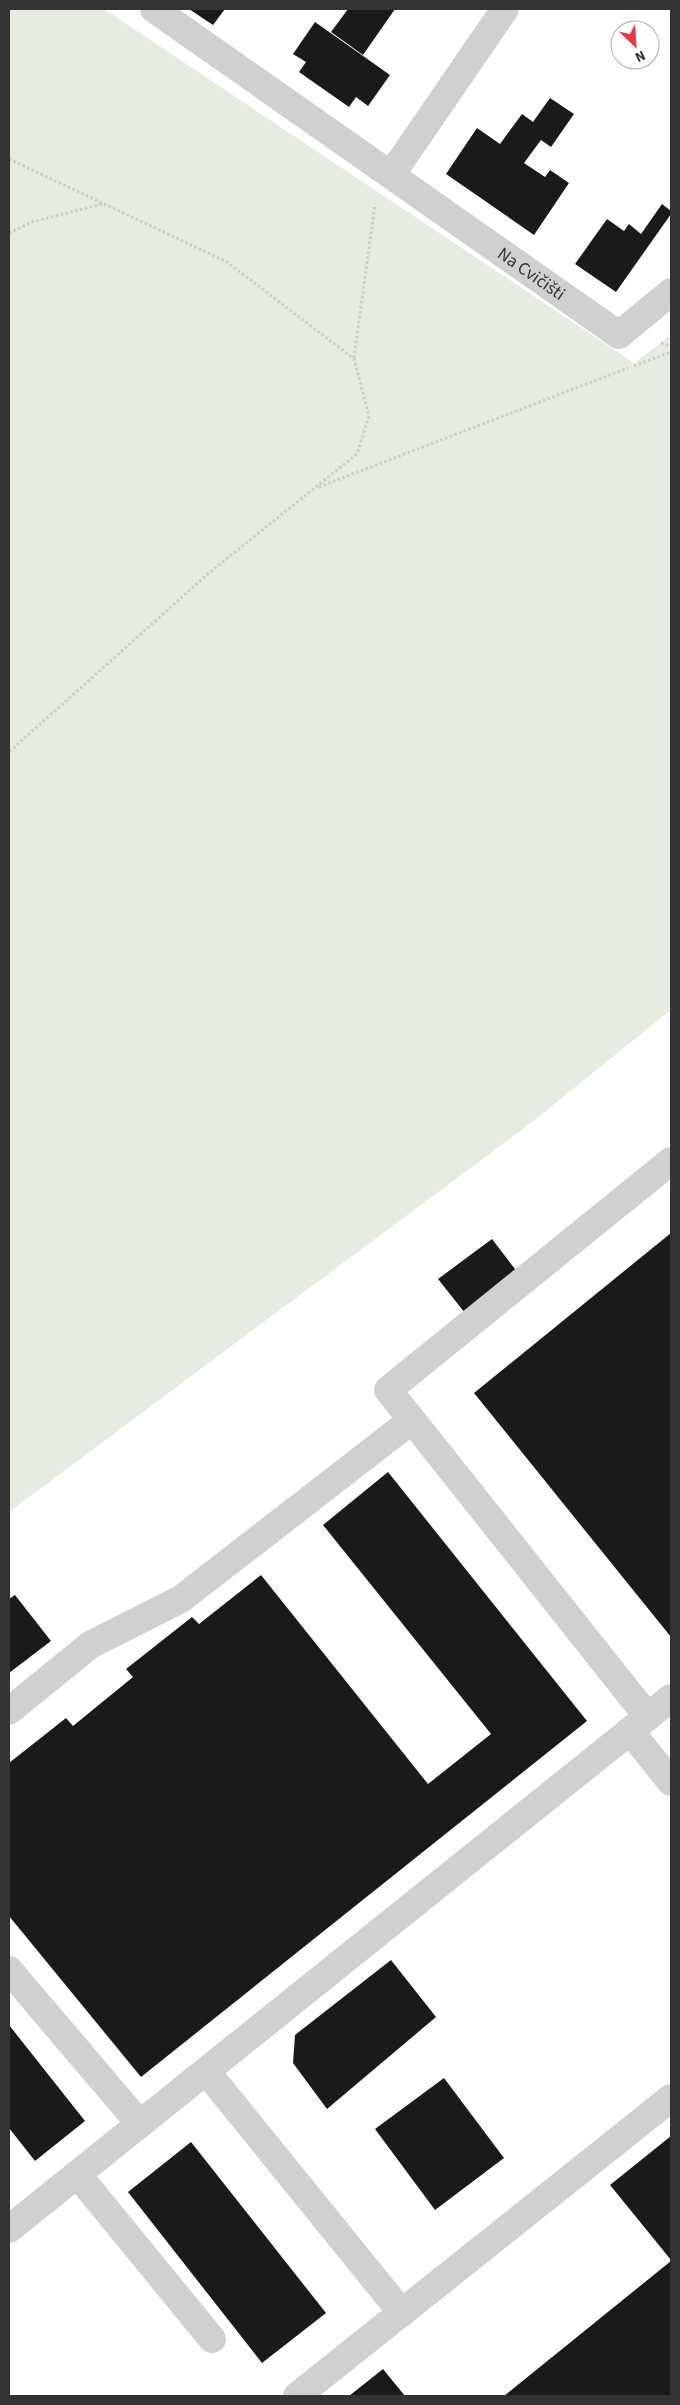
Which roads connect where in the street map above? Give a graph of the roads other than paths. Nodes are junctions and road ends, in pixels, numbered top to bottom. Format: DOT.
graph roads {
  1 [pos="154,9"];
  2 [pos="505,9"];
  3 [pos="385,171"];
  4 [pos="671,292"];
  5 [pos="671,1161"];
  6 [pos="412,1420"];
  7 [pos="671,1698"];
  8 [pos="9,1711"];
  9 [pos="639,1724"];
  10 [pos="671,1782"];
  11 [pos="9,1970"];
  12 [pos="206,2071"];
  13 [pos="671,2098"];
  14 [pos="140,2124"];
  15 [pos="77,2174"];
  16 [pos="9,2229"];
  17 [pos="402,2313"];
  18 [pos="212,2340"];
  19 [pos="297,2396"];
  1 -- 3 [label="street, Na Cvičišti"];
  2 -- 3 [label="street"];
  3 -- 4 [label="street, Na Cvičišti"];
  5 -- 6 [label="street"];
  6 -- 8 [label="street"];
  6 -- 9 [label="street"];
  7 -- 9 [label="street"];
  9 -- 10 [label="street"];
  9 -- 12 [label="street"];
  11 -- 14 [label="street"];
  12 -- 14 [label="street"];
  12 -- 17 [label="street"];
  13 -- 17 [label="street"];
  14 -- 15 [label="street"];
  15 -- 16 [label="street"];
  15 -- 18 [label="street"];
  17 -- 19 [label="street"];
}
